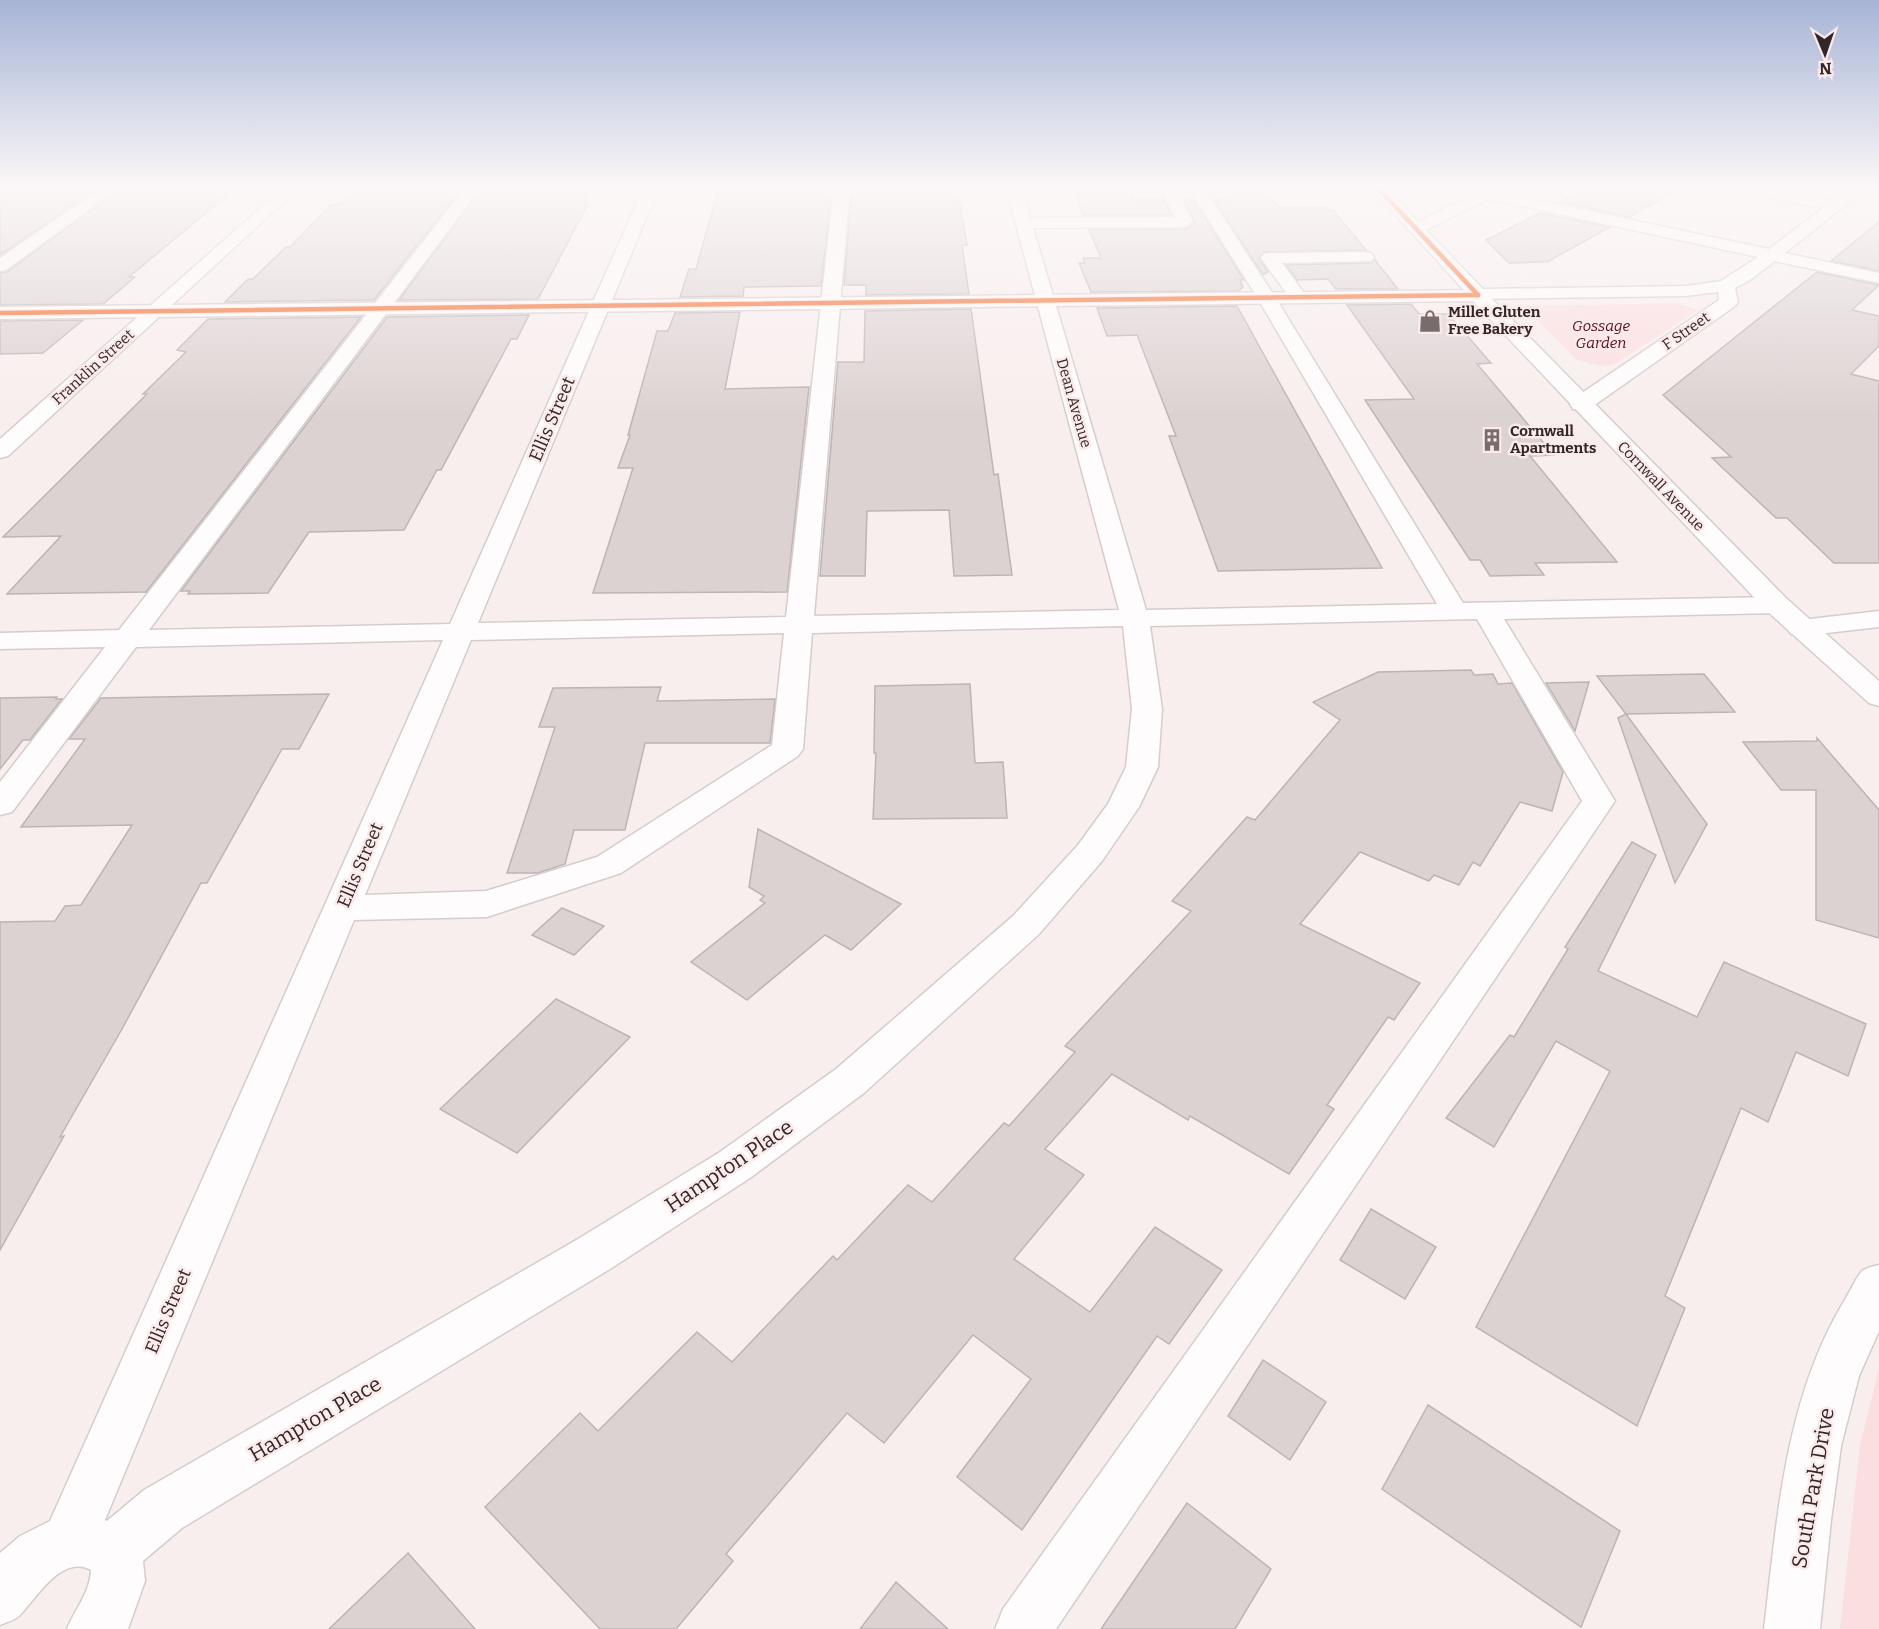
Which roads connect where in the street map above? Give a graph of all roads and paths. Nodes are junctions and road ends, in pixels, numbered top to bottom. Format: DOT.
graph roads {
  1 [pos="208,263"];
  2 [pos="416,263"];
  3 [pos="619,263"];
  4 [pos="833,263"];
  5 [pos="1034,263"];
  6 [pos="1244,263"];
  7 [pos="1274,263"];
  8 [pos="1448,263"];
  9 [pos="1761,263"];
  10 [pos="1809,263"];
  11 [pos="1879,278"];
  12 [pos="1725,286"];
  13 [pos="1478,295"];
  14 [pos="1266,297"];
  15 [pos="1298,297"];
  16 [pos="1044,300"];
  17 [pos="829,303"];
  18 [pos="601,306"];
  19 [pos="381,308"];
  20 [pos="155,311"];
  21 [pos="0,313"];
  22 [pos="1612,326"];
  23 [pos="1625,337"];
  24 [pos="1581,404"];
  25 [pos="0,450"];
  26 [pos="1777,605"];
  27 [pos="1471,611"];
  28 [pos="1135,618"];
  29 [pos="1879,619"];
  30 [pos="799,625"];
  31 [pos="1801,628"];
  32 [pos="460,631"];
  33 [pos="128,638"];
  34 [pos="0,641"];
  35 [pos="1879,697"];
  36 [pos="0,804"];
  37 [pos="342,908"];
  38 [pos="1879,1286"];
  39 [pos="90,1548"];
  40 [pos="0,1597"];
  41 [pos="95,1629"];
  42 [pos="1023,1629"];
  43 [pos="1792,1629"];
  1 -- 20 [label="street, Franklin Street"];
  2 -- 19 [label="street"];
  3 -- 18 [label="street, Ellis Street"];
  4 -- 17 [label="street"];
  5 -- 16 [label="street, Dean Avenue"];
  6 -- 14 [label="street"];
  7 -- 15 [label="street"];
  8 -- 13 [label="street, Cornwall Avenue"];
  9 -- 12 [label="street"];
  10 -- 11 [label="street"];
  12 -- 13 [label="street"];
  12 -- 24 [label="street, F Street"];
  13 -- 15 [label="street"];
  13 -- 24 [label="street, Cornwall Avenue"];
  14 -- 15 [label="street"];
  14 -- 16 [label="street"];
  14 -- 27 [label="street"];
  16 -- 17 [label="street"];
  16 -- 28 [label="street, Dean Avenue"];
  17 -- 18 [label="street"];
  17 -- 30 [label="street"];
  18 -- 19 [label="street"];
  18 -- 32 [label="street, Ellis Street"];
  19 -- 20 [label="street"];
  19 -- 33 [label="street"];
  20 -- 21 [label="street"];
  20 -- 25 [label="street, Franklin Street"];
  22 -- 23 [label="path"];
  24 -- 26 [label="street, Cornwall Avenue"];
  26 -- 27 [label="street"];
  26 -- 31 [label="street, Cornwall Avenue"];
  27 -- 28 [label="street"];
  27 -- 42 [label="street"];
  28 -- 30 [label="street"];
  28 -- 39 [label="street, Hampton Place"];
  29 -- 31 [label="street"];
  30 -- 32 [label="street"];
  30 -- 37 [label="street"];
  31 -- 35 [label="street, Cornwall Avenue"];
  32 -- 33 [label="street"];
  32 -- 37 [label="street, Ellis Street"];
  33 -- 34 [label="street"];
  33 -- 36 [label="street"];
  37 -- 39 [label="street, Ellis Street"];
  38 -- 43 [label="street, South Park Drive"];
  39 -- 40 [label="street, Hampton Place"];
  39 -- 41 [label="street"];
}
